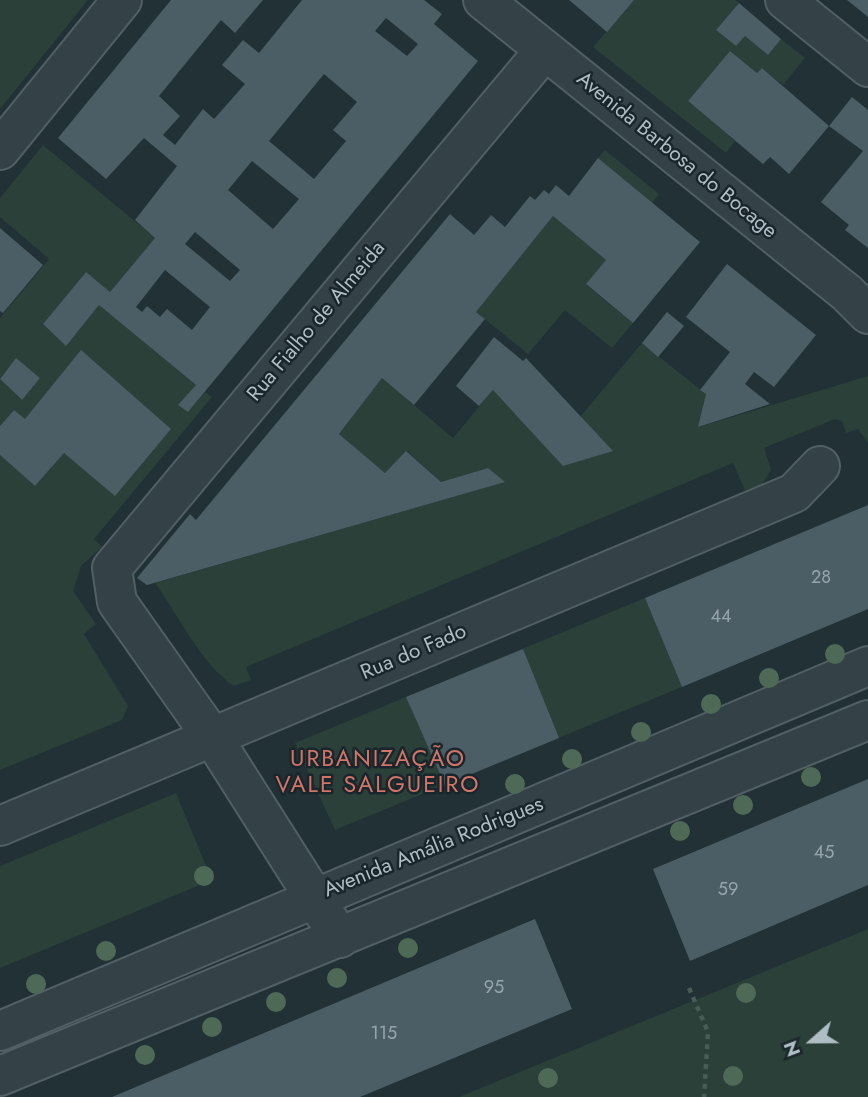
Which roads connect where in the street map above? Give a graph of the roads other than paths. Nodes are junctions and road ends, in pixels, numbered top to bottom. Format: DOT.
graph roads {
  1 [pos="122,0"];
  2 [pos="483,0"];
  3 [pos="785,0"];
  4 [pos="545,50"];
  5 [pos="868,67"];
  6 [pos="0,150"];
  7 [pos="868,314"];
  8 [pos="820,467"];
  9 [pos="868,666"];
  10 [pos="868,720"];
  11 [pos="213,738"];
  12 [pos="569,792"];
  13 [pos="0,826"];
  14 [pos="587,836"];
  15 [pos="313,897"];
  16 [pos="340,937"];
  17 [pos="7,1029"];
  18 [pos="14,1070"];
  1 -- 6 [label="street"];
  2 -- 4 [label="street, Avenida Barbosa do Bocage"];
  3 -- 5 [label="street"];
  4 -- 7 [label="street, Avenida Barbosa do Bocage"];
  4 -- 11 [label="street, Rua Fialho de Almeida"];
  8 -- 11 [label="street, Rua do Fado"];
  9 -- 12 [label="street, Avenida Amália Rodrigues"];
  10 -- 14 [label="street"];
  11 -- 13 [label="street, Rua do Fado"];
  11 -- 15 [label="street"];
  12 -- 14 [label="street"];
  12 -- 15 [label="street, Avenida Amália Rodrigues"];
  14 -- 16 [label="street"];
  15 -- 16 [label="street"];
  15 -- 17 [label="street, Avenida Amália Rodrigues"];
  16 -- 18 [label="street"];
  17 -- 18 [label="street"];
}
